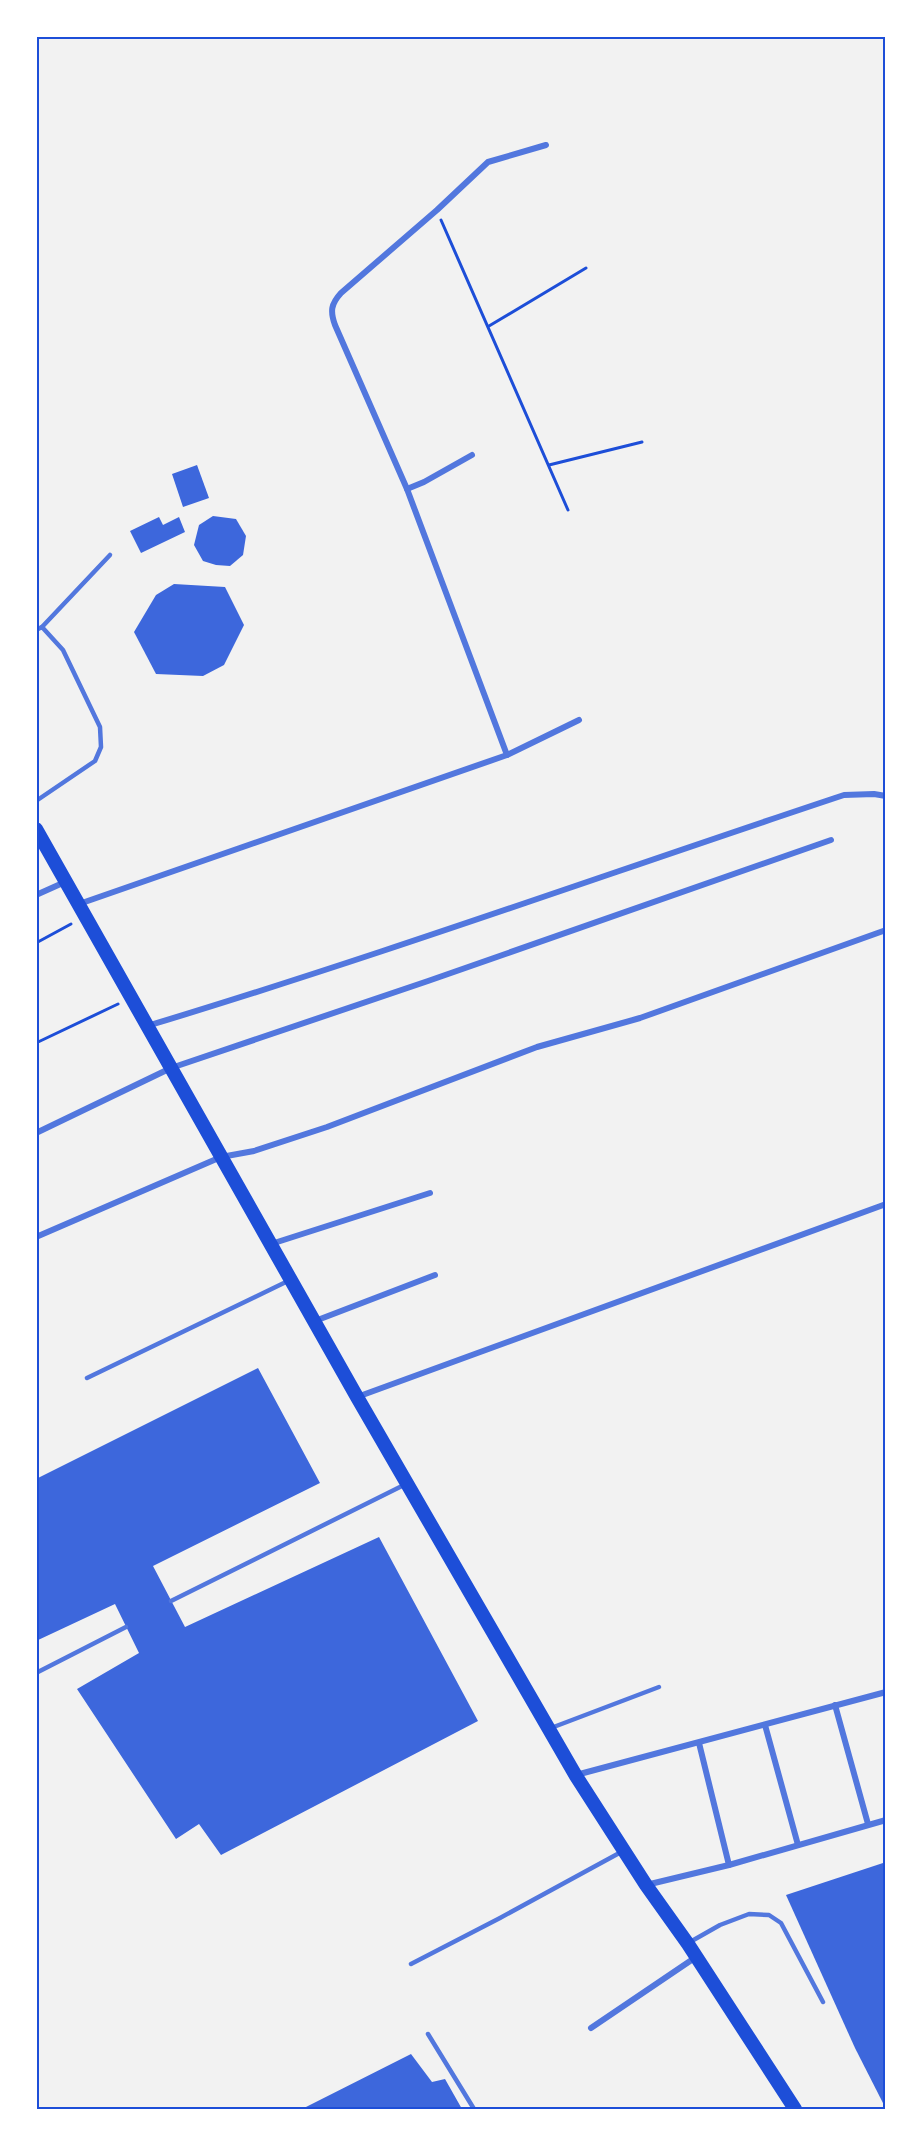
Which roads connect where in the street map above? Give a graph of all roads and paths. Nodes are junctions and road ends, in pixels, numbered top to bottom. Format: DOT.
graph roads {
  1 [pos="546,145"];
  2 [pos="437,210"];
  3 [pos="586,268"];
  4 [pos="489,326"];
  5 [pos="642,442"];
  6 [pos="472,455"];
  7 [pos="549,465"];
  8 [pos="407,489"];
  9 [pos="568,510"];
  10 [pos="110,555"];
  11 [pos="42,627"];
  12 [pos="36,630"];
  13 [pos="579,720"];
  14 [pos="507,755"];
  15 [pos="886,796"];
  16 [pos="36,801"];
  17 [pos="36,829"];
  18 [pos="831,840"];
  19 [pos="66,882"];
  20 [pos="36,895"];
  21 [pos="82,910"];
  22 [pos="886,930"];
  23 [pos="36,943"];
  24 [pos="131,998"];
  25 [pos="147,1026"];
  26 [pos="36,1043"];
  27 [pos="171,1068"];
  28 [pos="36,1133"];
  29 [pos="221,1157"];
  30 [pos="430,1193"];
  31 [pos="886,1204"];
  32 [pos="36,1237"];
  33 [pos="270,1244"];
  34 [pos="435,1275"];
  35 [pos="291,1280"];
  36 [pos="314,1321"];
  37 [pos="87,1378"];
  38 [pos="357,1397"];
  39 [pos="406,1483"];
  40 [pos="171,1601"];
  41 [pos="126,1627"];
  42 [pos="36,1673"];
  43 [pos="659,1687"];
  44 [pos="886,1692"];
  45 [pos="835,1705"];
  46 [pos="765,1725"];
  47 [pos="548,1729"];
  48 [pos="699,1743"];
  49 [pos="576,1776"];
  50 [pos="886,1820"];
  51 [pos="868,1824"];
  52 [pos="798,1845"];
  53 [pos="625,1850"];
  54 [pos="729,1864"];
  55 [pos="646,1885"];
  56 [pos="688,1944"];
  57 [pos="696,1957"];
  58 [pos="411,1964"];
  59 [pos="823,2002"];
  60 [pos="591,2028"];
  61 [pos="428,2034"];
  62 [pos="474,2109"];
  63 [pos="795,2109"];
  1 -- 2 [label="street"];
  2 -- 4 [label="path"];
  2 -- 8 [label="street"];
  3 -- 4 [label="path"];
  4 -- 7 [label="path"];
  5 -- 7 [label="path"];
  6 -- 8 [label="street"];
  7 -- 9 [label="path"];
  8 -- 14 [label="street"];
  10 -- 11 [label="lane"];
  11 -- 12 [label="lane"];
  11 -- 16 [label="lane"];
  13 -- 14 [label="street"];
  14 -- 21 [label="street"];
  15 -- 25 [label="street"];
  17 -- 19 [label="main road"];
  18 -- 27 [label="street"];
  19 -- 20 [label="street"];
  19 -- 21 [label="main road"];
  21 -- 23 [label="path"];
  21 -- 24 [label="main road"];
  22 -- 29 [label="street"];
  24 -- 25 [label="main road"];
  24 -- 26 [label="path"];
  25 -- 27 [label="main road"];
  27 -- 28 [label="street"];
  27 -- 29 [label="main road"];
  29 -- 32 [label="street"];
  29 -- 33 [label="main road"];
  30 -- 33 [label="street"];
  31 -- 38 [label="street"];
  33 -- 35 [label="main road"];
  34 -- 36 [label="street"];
  35 -- 36 [label="main road"];
  35 -- 37 [label="lane"];
  36 -- 38 [label="main road"];
  38 -- 39 [label="main road"];
  39 -- 40 [label="lane"];
  39 -- 47 [label="main road"];
  41 -- 42 [label="lane"];
  43 -- 47 [label="lane"];
  44 -- 45 [label="street"];
  45 -- 46 [label="street"];
  45 -- 51 [label="street"];
  46 -- 48 [label="street"];
  46 -- 52 [label="street"];
  47 -- 49 [label="main road"];
  48 -- 49 [label="street"];
  48 -- 54 [label="street"];
  49 -- 53 [label="main road"];
  50 -- 51 [label="street"];
  51 -- 52 [label="street"];
  52 -- 54 [label="street"];
  53 -- 55 [label="main road"];
  53 -- 58 [label="lane"];
  54 -- 55 [label="street"];
  55 -- 56 [label="main road"];
  56 -- 57 [label="main road"];
  56 -- 59 [label="lane"];
  57 -- 60 [label="street"];
  57 -- 63 [label="main road"];
  61 -- 62 [label="lane"];
}
